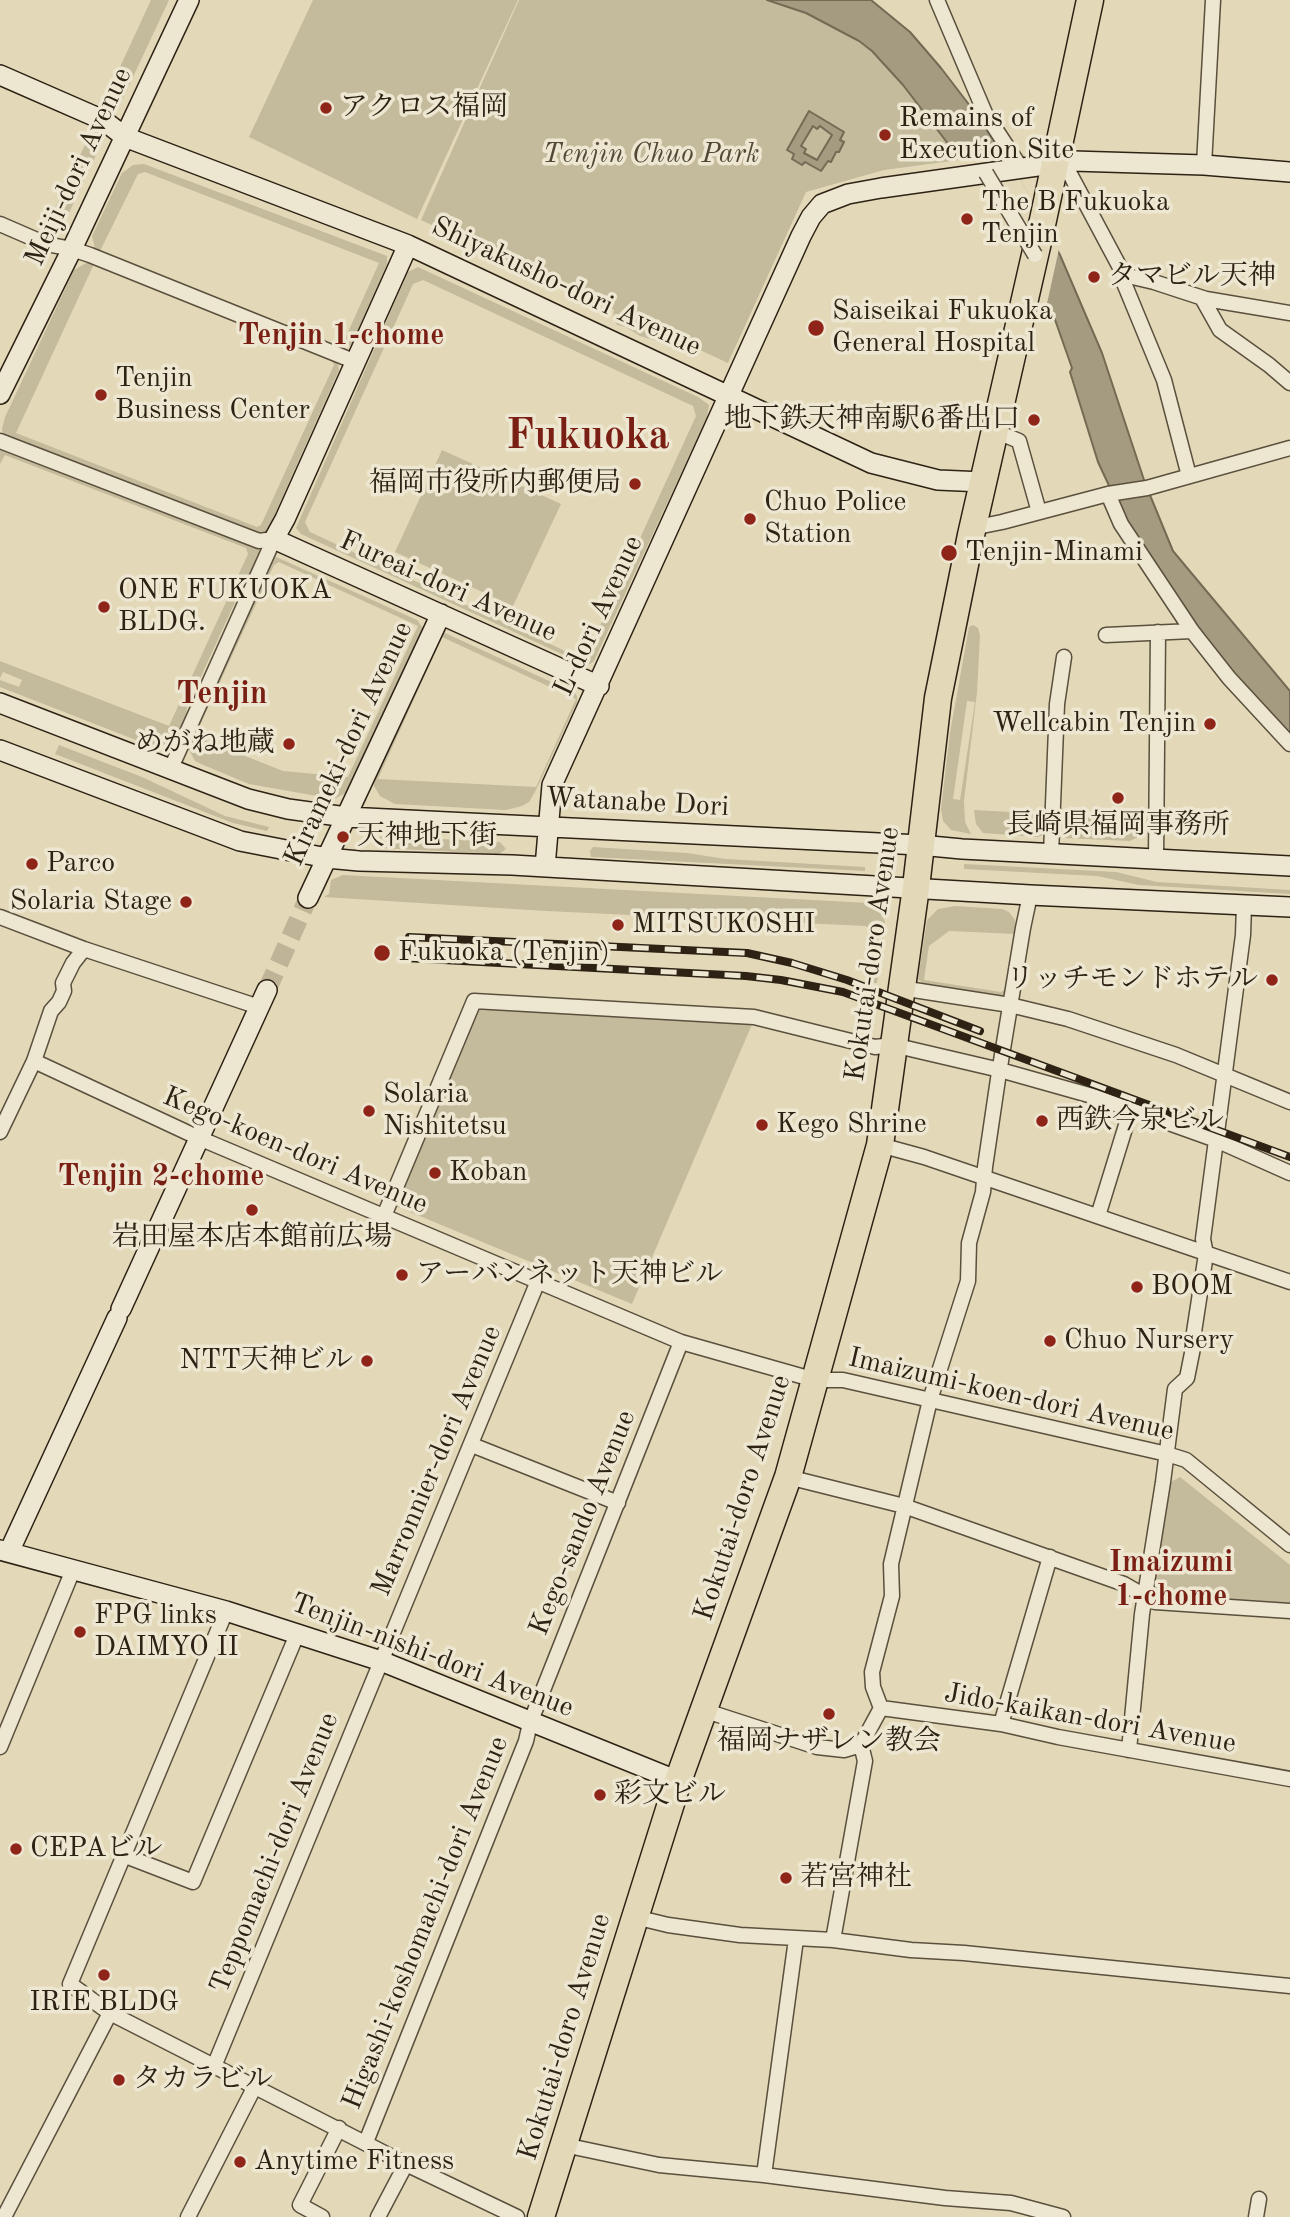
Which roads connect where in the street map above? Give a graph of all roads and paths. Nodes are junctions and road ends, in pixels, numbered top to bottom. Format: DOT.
graph roads {
  1 [pos="188,0"];
  2 [pos="937,0"];
  3 [pos="1090,0"];
  4 [pos="1213,0"];
  5 [pos="0,75"];
  6 [pos="125,137"];
  7 [pos="1056,163"];
  8 [pos="1205,165"];
  9 [pos="1018,168"];
  10 [pos="1290,172"];
  11 [pos="978,174"];
  12 [pos="0,224"];
  13 [pos="408,245"];
  14 [pos="72,248"];
  15 [pos="1032,267"];
  16 [pos="1124,275"];
  17 [pos="1202,298"];
  18 [pos="1290,313"];
  19 [pos="356,362"];
  20 [pos="1290,383"];
  21 [pos="0,394"];
  22 [pos="730,395"];
  23 [pos="995,431"];
  24 [pos="0,441"];
  25 [pos="1290,448"];
  26 [pos="1189,476"];
  27 [pos="983,482"];
  28 [pos="1110,494"];
  29 [pos="1039,512"];
  30 [pos="972,528"];
  31 [pos="274,539"];
  32 [pos="440,614"];
  33 [pos="1192,631"];
  34 [pos="1158,632"];
  35 [pos="1106,635"];
  36 [pos="1065,657"];
  37 [pos="599,686"];
  38 [pos="0,703"];
  39 [pos="1290,744"];
  40 [pos="0,750"];
  41 [pos="171,768"];
  42 [pos="346,817"];
  43 [pos="549,826"];
  44 [pos="920,845"];
  45 [pos="1051,854"];
  46 [pos="327,858"];
  47 [pos="1156,859"];
  48 [pos="1290,866"];
  49 [pos="545,867"];
  50 [pos="916,887"];
  51 [pos="1030,895"];
  52 [pos="308,898"];
  53 [pos="1244,905"];
  54 [pos="1290,907"];
  55 [pos="0,917"];
  56 [pos="83,949"];
  57 [pos="901,988"];
  58 [pos="263,998"];
  59 [pos="1010,1005"];
  60 [pos="893,1045"];
  61 [pos="34,1062"];
  62 [pos="1000,1070"];
  63 [pos="1224,1075"];
  64 [pos="1290,1102"];
  65 [pos="1131,1109"];
  66 [pos="0,1132"];
  67 [pos="200,1138"];
  68 [pos="1216,1140"];
  69 [pos="880,1145"];
  70 [pos="1290,1173"];
  71 [pos="986,1179"];
  72 [pos="384,1216"];
  73 [pos="1098,1216"];
  74 [pos="1206,1254"];
  75 [pos="538,1281"];
  76 [pos="1290,1282"];
  77 [pos="681,1342"];
  78 [pos="816,1380"];
  79 [pos="930,1400"];
  80 [pos="472,1446"];
  81 [pos="1167,1454"];
  82 [pos="788,1477"];
  83 [pos="618,1503"];
  84 [pos="904,1506"];
  85 [pos="1290,1545"];
  86 [pos="5,1551"];
  87 [pos="1050,1557"];
  88 [pos="72,1570"];
  89 [pos="1146,1598"];
  90 [pos="226,1611"];
  91 [pos="1290,1611"];
  92 [pos="298,1632"];
  93 [pos="381,1661"];
  94 [pos="881,1708"];
  95 [pos="703,1710"];
  96 [pos="530,1723"];
  97 [pos="1001,1724"];
  98 [pos="861,1745"];
  99 [pos="0,1747"];
  100 [pos="1129,1750"];
  101 [pos="1290,1779"];
  102 [pos="678,1781"];
  103 [pos="123,1855"];
  104 [pos="635,1917"];
  105 [pos="796,1938"];
  106 [pos="833,1940"];
  107 [pos="1290,1986"];
  108 [pos="110,2012"];
  109 [pos="215,2064"];
  110 [pos="255,2086"];
  111 [pos="339,2128"];
  112 [pos="366,2142"];
  113 [pos="564,2145"];
  114 [pos="406,2164"];
  115 [pos="764,2175"];
  116 [pos="1259,2199"];
  117 [pos="4,2217"];
  118 [pos="188,2217"];
  119 [pos="322,2217"];
  120 [pos="378,2217"];
  121 [pos="517,2217"];
  122 [pos="541,2217"];
  123 [pos="1063,2217"];
  124 [pos="1256,2217"];
  1 -- 6 [label="street, Meiji-dori Avenue"];
  2 -- 9 [label="street"];
  3 -- 7 [label="highway, Kokutai-doro Avenue"];
  4 -- 8 [label="street"];
  5 -- 6 [label="street, Shiyakusho-dori Avenue"];
  6 -- 13 [label="street, Shiyakusho-dori Avenue"];
  6 -- 14 [label="street, Meiji-dori Avenue"];
  7 -- 8 [label="street"];
  7 -- 9 [label="street"];
  7 -- 15 [label="highway, Kokutai-doro Avenue"];
  7 -- 16 [label="street"];
  8 -- 10 [label="street"];
  9 -- 11 [label="street"];
  11 -- 15 [label="street, bridge"];
  11 -- 22 [label="street, L-dori Avenue"];
  12 -- 14 [label="street"];
  13 -- 19 [label="street"];
  13 -- 22 [label="street, Shiyakusho-dori Avenue"];
  14 -- 19 [label="street"];
  14 -- 21 [label="street, Meiji-dori Avenue"];
  15 -- 23 [label="highway, Kokutai-doro Avenue"];
  16 -- 17 [label="street"];
  16 -- 26 [label="street"];
  17 -- 18 [label="street"];
  17 -- 20 [label="street"];
  19 -- 31 [label="street"];
  22 -- 27 [label="street, Shiyakusho-dori Avenue"];
  22 -- 37 [label="street, L-dori Avenue"];
  23 -- 27 [label="highway, Kokutai-doro Avenue"];
  23 -- 29 [label="street"];
  24 -- 31 [label="street"];
  25 -- 26 [label="street"];
  26 -- 28 [label="street"];
  27 -- 30 [label="highway, Kokutai-doro Avenue"];
  28 -- 29 [label="street"];
  28 -- 33 [label="street"];
  29 -- 30 [label="street"];
  30 -- 44 [label="highway, Kokutai-doro Avenue"];
  31 -- 32 [label="street, Fureai-dori Avenue"];
  31 -- 41 [label="street"];
  32 -- 37 [label="street, Fureai-dori Avenue"];
  32 -- 42 [label="street, Kirameki-dori Avenue"];
  33 -- 34 [label="street"];
  33 -- 39 [label="street"];
  34 -- 35 [label="street"];
  34 -- 47 [label="street"];
  36 -- 45 [label="street"];
  37 -- 43 [label="street, L-dori Avenue"];
  38 -- 41 [label="street, Watanabe Dori"];
  40 -- 46 [label="street"];
  41 -- 42 [label="street, Watanabe Dori"];
  42 -- 43 [label="street, Watanabe Dori"];
  42 -- 46 [label="street, Kirameki-dori Avenue"];
  43 -- 44 [label="street, Watanabe Dori"];
  43 -- 49 [label="street, L-dori Avenue"];
  44 -- 45 [label="street, Watanabe Dori"];
  44 -- 50 [label="highway, Kokutai-doro Avenue"];
  45 -- 47 [label="street, Watanabe Dori"];
  46 -- 49 [label="street"];
  46 -- 52 [label="street, Kirameki-dori Avenue"];
  47 -- 48 [label="street, Watanabe Dori"];
  49 -- 50 [label="street"];
  50 -- 51 [label="street"];
  50 -- 57 [label="highway, Kokutai-doro Avenue"];
  51 -- 53 [label="street"];
  51 -- 59 [label="street"];
  53 -- 54 [label="street"];
  53 -- 63 [label="street"];
  55 -- 56 [label="street"];
  56 -- 58 [label="street"];
  56 -- 61 [label="street"];
  57 -- 59 [label="street"];
  57 -- 60 [label="highway, Kokutai-doro Avenue"];
  58 -- 67 [label="street"];
  59 -- 62 [label="street"];
  59 -- 63 [label="street"];
  60 -- 62 [label="street"];
  60 -- 69 [label="highway, Kokutai-doro Avenue"];
  60 -- 72 [label="street"];
  61 -- 66 [label="street"];
  61 -- 67 [label="street, Kego-koen-dori Avenue"];
  62 -- 65 [label="street"];
  62 -- 71 [label="street"];
  63 -- 64 [label="street"];
  63 -- 68 [label="street"];
  65 -- 68 [label="street"];
  65 -- 73 [label="street"];
  67 -- 72 [label="street, Kego-koen-dori Avenue"];
  67 -- 86 [label="street"];
  68 -- 70 [label="street"];
  68 -- 74 [label="street"];
  69 -- 71 [label="street"];
  69 -- 78 [label="highway, Kokutai-doro Avenue"];
  71 -- 73 [label="street"];
  71 -- 79 [label="street"];
  72 -- 75 [label="street, Kego-koen-dori Avenue"];
  73 -- 74 [label="street"];
  74 -- 76 [label="street"];
  74 -- 81 [label="street"];
  75 -- 77 [label="street, Kego-koen-dori Avenue"];
  75 -- 80 [label="street, Marronnier-dori Avenue"];
  77 -- 78 [label="street, Kego-koen-dori Avenue"];
  77 -- 83 [label="street, Kego-sando Avenue"];
  78 -- 79 [label="street, Imaizumi-koen-dori Avenue"];
  78 -- 82 [label="highway, Kokutai-doro Avenue"];
  79 -- 81 [label="street, Imaizumi-koen-dori Avenue"];
  79 -- 84 [label="street"];
  80 -- 83 [label="street"];
  80 -- 93 [label="street, Marronnier-dori Avenue"];
  81 -- 85 [label="street, Imaizumi-koen-dori Avenue"];
  81 -- 89 [label="street"];
  82 -- 84 [label="street"];
  82 -- 95 [label="highway, Kokutai-doro Avenue"];
  83 -- 96 [label="street, Kego-sando Avenue"];
  84 -- 87 [label="street"];
  84 -- 94 [label="street"];
  86 -- 88 [label="street, Tenjin-nishi-dori Avenue"];
  87 -- 89 [label="street"];
  87 -- 97 [label="street"];
  88 -- 90 [label="street, Tenjin-nishi-dori Avenue"];
  88 -- 99 [label="street"];
  89 -- 91 [label="street"];
  89 -- 100 [label="street"];
  90 -- 92 [label="street, Tenjin-nishi-dori Avenue"];
  90 -- 103 [label="street"];
  92 -- 93 [label="street, Tenjin-nishi-dori Avenue"];
  92 -- 103 [label="street"];
  93 -- 96 [label="street, Tenjin-nishi-dori Avenue"];
  93 -- 109 [label="street, Teppomachi-dori Avenue"];
  94 -- 97 [label="street, Jido-kaikan-dori Avenue"];
  94 -- 98 [label="street"];
  95 -- 98 [label="street"];
  95 -- 102 [label="highway, Kokutai-doro Avenue"];
  96 -- 102 [label="street, Tenjin-nishi-dori Avenue"];
  96 -- 112 [label="street, Higashi-koshomachi-dori Avenue"];
  97 -- 100 [label="street, Jido-kaikan-dori Avenue"];
  98 -- 106 [label="street"];
  100 -- 101 [label="street, Jido-kaikan-dori Avenue"];
  102 -- 104 [label="highway, Kokutai-doro Avenue"];
  103 -- 108 [label="street"];
  104 -- 105 [label="street"];
  104 -- 113 [label="highway, Kokutai-doro Avenue"];
  105 -- 106 [label="street"];
  105 -- 115 [label="street"];
  106 -- 107 [label="street"];
  108 -- 109 [label="street"];
  108 -- 117 [label="street"];
  109 -- 110 [label="street"];
  110 -- 111 [label="street"];
  110 -- 118 [label="street"];
  111 -- 112 [label="street"];
  111 -- 119 [label="street"];
  112 -- 114 [label="street"];
  113 -- 115 [label="street"];
  113 -- 122 [label="highway, Kokutai-doro Avenue"];
  114 -- 120 [label="street"];
  114 -- 121 [label="street"];
  115 -- 123 [label="street"];
  116 -- 124 [label="street"];
}
